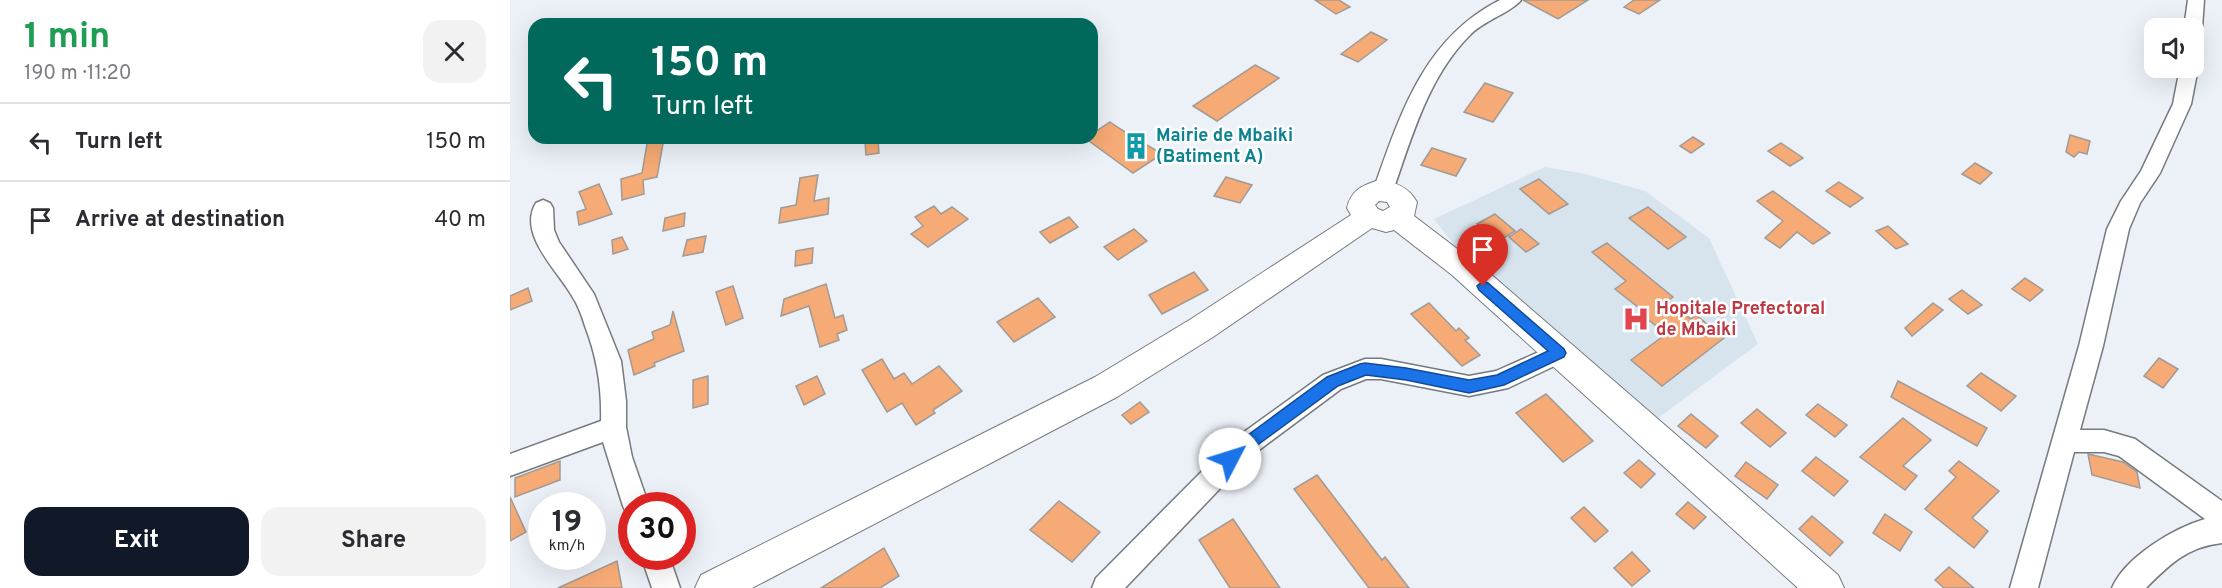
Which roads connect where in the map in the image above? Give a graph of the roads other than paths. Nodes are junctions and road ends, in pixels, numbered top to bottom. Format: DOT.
graph roads {
  1 [pos="1513,0"];
  2 [pos="2196,0"];
  3 [pos="2194,18"];
  4 [pos="2187,78"];
  5 [pos="543,208"];
  6 [pos="1383,209"];
  7 [pos="1559,353"];
  8 [pos="613,427"];
  9 [pos="2066,441"];
  10 [pos="510,465"];
  11 [pos="631,492"];
  12 [pos="2222,516"];
  13 [pos="2222,530"];
  14 [pos="660,570"];
  15 [pos="666,588"];
  16 [pos="714,588"];
  17 [pos="1106,588"];
  18 [pos="1825,588"];
  19 [pos="2024,588"];
  20 [pos="2126,588"];
  1 -- 6 [label="street"];
  2 -- 3 [label="street"];
  4 -- 9 [label="street"];
  5 -- 8 [label="street"];
  6 -- 7 [label="main road"];
  6 -- 16 [label="main road"];
  7 -- 17 [label="street"];
  7 -- 18 [label="main road"];
  8 -- 10 [label="street"];
  8 -- 11 [label="street"];
  9 -- 12 [label="street"];
  9 -- 19 [label="street"];
  13 -- 20 [label="street"];
  14 -- 15 [label="street"];
}
